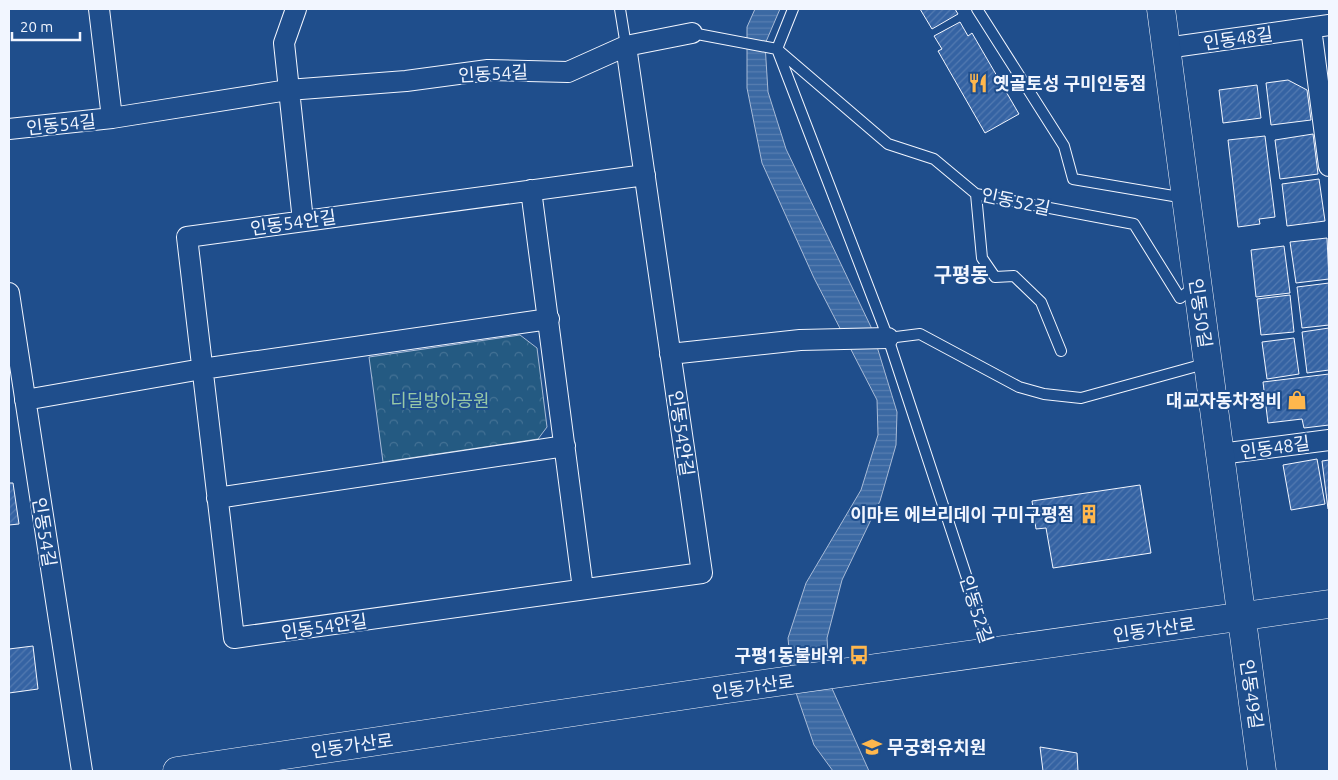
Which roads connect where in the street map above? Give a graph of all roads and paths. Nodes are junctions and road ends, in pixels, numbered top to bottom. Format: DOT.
graph roads {
  1 [pos="100,9"];
  2 [pos="296,9"];
  3 [pos="620,9"];
  4 [pos="793,9"];
  5 [pos="977,9"];
  6 [pos="1161,9"];
  7 [pos="1320,26"];
  8 [pos="692,34"];
  9 [pos="626,46"];
  10 [pos="1166,48"];
  11 [pos="777,49"];
  12 [pos="288,90"];
  13 [pos="112,118"];
  14 [pos="9,129"];
  15 [pos="1329,166"];
  16 [pos="645,175"];
  17 [pos="531,190"];
  18 [pos="976,194"];
  19 [pos="1186,198"];
  20 [pos="303,221"];
  21 [pos="1197,284"];
  22 [pos="9,293"];
  23 [pos="549,320"];
  24 [pos="888,338"];
  25 [pos="1061,351"];
  26 [pos="670,354"];
  27 [pos="1208,363"];
  28 [pos="202,369"];
  29 [pos="25,400"];
  30 [pos="1329,440"];
  31 [pos="565,446"];
  32 [pos="1220,454"];
  33 [pos="218,498"];
  34 [pos="583,589"];
  35 [pos="1329,604"];
  36 [pos="1242,616"];
  37 [pos="991,652"];
  38 [pos="82,771"];
  39 [pos="177,771"];
  40 [pos="1262,771"];
  1 -- 13 [label="street, 인동54길"];
  2 -- 12 [label="street"];
  3 -- 9 [label="lane"];
  4 -- 11 [label="lane"];
  5 -- 19 [label="lane"];
  6 -- 10 [label="main road, 인동50길"];
  7 -- 10 [label="street, 인동48길"];
  7 -- 15 [label="street, 인동48길"];
  8 -- 9 [label="street, 인동54길"];
  8 -- 11 [label="lane"];
  9 -- 12 [label="street, 인동54길"];
  9 -- 16 [label="street, 인동54안길"];
  10 -- 19 [label="main road, 인동50길"];
  11 -- 18 [label="lane, 인동52길"];
  11 -- 24 [label="lane, 인동52길"];
  12 -- 13 [label="street, 인동54길"];
  12 -- 20 [label="street"];
  13 -- 14 [label="street, 인동54길"];
  16 -- 17 [label="street, 인동54안길"];
  16 -- 26 [label="street, 인동54안길"];
  17 -- 20 [label="street, 인동54안길"];
  17 -- 23 [label="street"];
  18 -- 21 [label="lane, 인동52길"];
  18 -- 25 [label="lane"];
  19 -- 21 [label="main road, 인동50길"];
  20 -- 28 [label="street, 인동54안길"];
  21 -- 27 [label="main road, 인동50길"];
  22 -- 29 [label="street, 인동54길"];
  23 -- 28 [label="street"];
  23 -- 31 [label="street"];
  24 -- 26 [label="street"];
  24 -- 27 [label="lane"];
  24 -- 37 [label="lane, 인동52길"];
  26 -- 34 [label="street, 인동54안길"];
  27 -- 32 [label="main road, 인동50길"];
  28 -- 29 [label="street"];
  28 -- 33 [label="street, 인동54안길"];
  29 -- 38 [label="street, 인동54길"];
  30 -- 32 [label="street, 인동48길"];
  31 -- 33 [label="street"];
  31 -- 34 [label="street"];
  32 -- 36 [label="main road, 인동50길"];
  33 -- 34 [label="street, 인동54안길"];
  35 -- 36 [label="main road, 인동가산로"];
  36 -- 37 [label="main road, 인동가산로"];
  36 -- 40 [label="main road, 인동49길"];
  37 -- 39 [label="main road, 인동가산로"];
}
